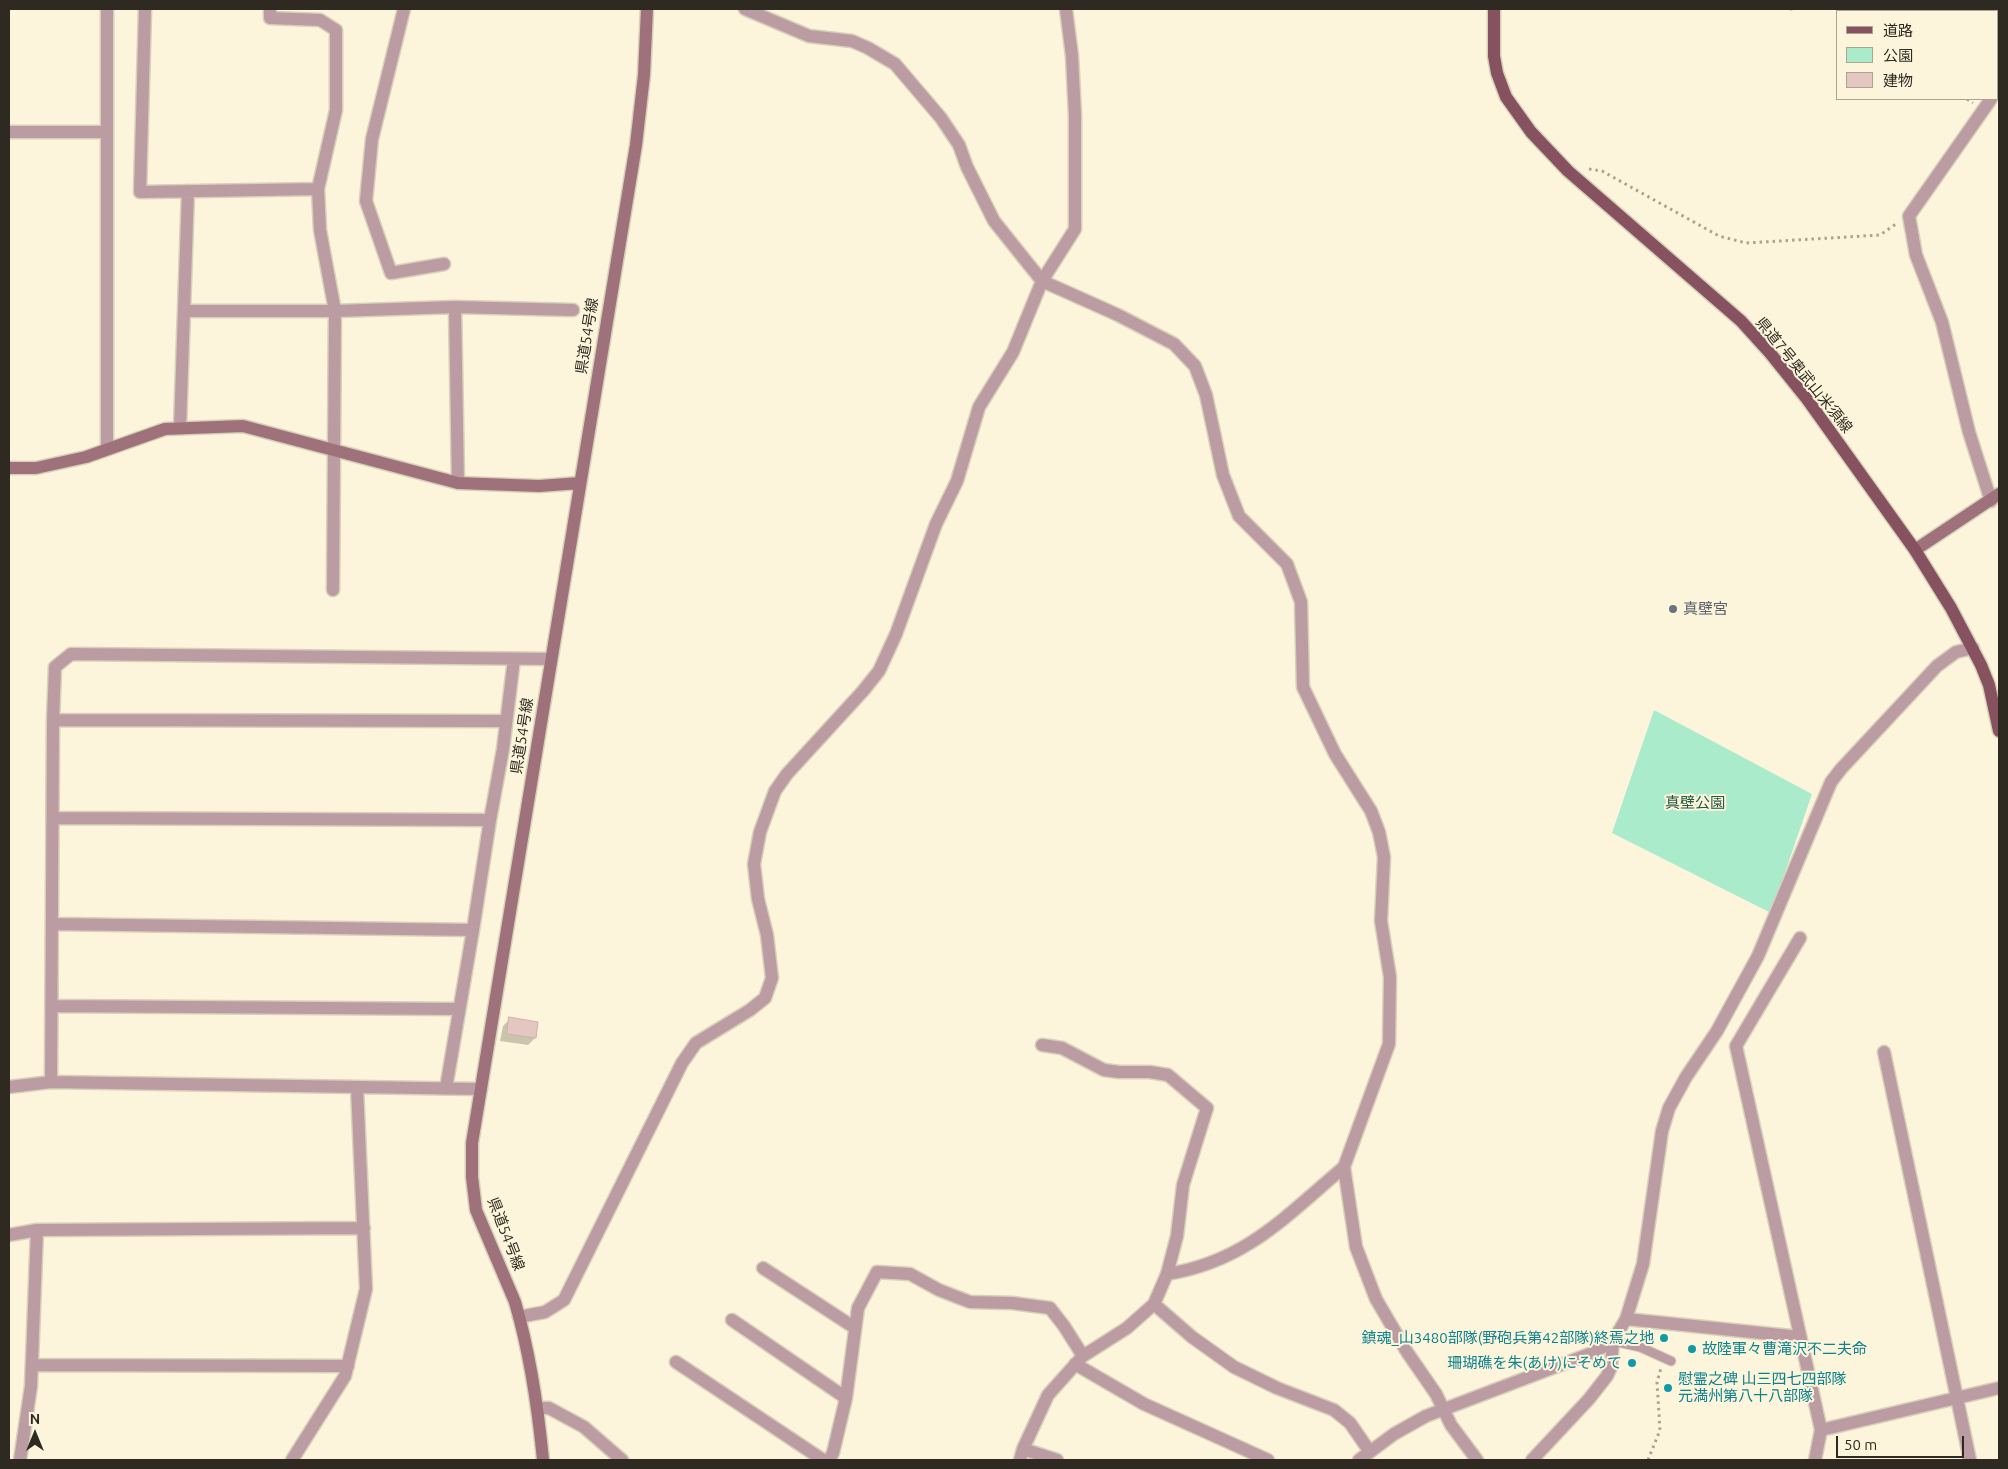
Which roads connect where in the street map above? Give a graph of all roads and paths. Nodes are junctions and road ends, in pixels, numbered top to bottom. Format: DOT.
graph roads {
  1 [pos="107,9"];
  2 [pos="146,9"];
  3 [pos="270,9"];
  4 [pos="404,9"];
  5 [pos="647,9"];
  6 [pos="745,9"];
  7 [pos="1066,9"];
  8 [pos="1494,9"];
  9 [pos="1790,9"];
  10 [pos="1794,9"];
  11 [pos="1990,100"];
  12 [pos="9,132"];
  13 [pos="106,132"];
  14 [pos="1568,171"];
  15 [pos="318,189"];
  16 [pos="188,191"];
  17 [pos="1909,216"];
  18 [pos="444,264"];
  19 [pos="1042,281"];
  20 [pos="455,307"];
  21 [pos="573,310"];
  22 [pos="184,311"];
  23 [pos="336,311"];
  24 [pos="180,428"];
  25 [pos="107,449"];
  26 [pos="336,451"];
  27 [pos="9,468"];
  28 [pos="458,483"];
  29 [pos="580,483"];
  30 [pos="1995,498"];
  31 [pos="1915,550"];
  32 [pos="333,590"];
  33 [pos="1973,648"];
  34 [pos="514,659"];
  35 [pos="551,659"];
  36 [pos="53,720"];
  37 [pos="505,721"];
  38 [pos="1999,731"];
  39 [pos="54,818"];
  40 [pos="490,820"];
  41 [pos="52,924"];
  42 [pos="474,930"];
  43 [pos="1800,938"];
  44 [pos="52,1006"];
  45 [pos="459,1009"];
  46 [pos="1717,1031"];
  47 [pos="1042,1045"];
  48 [pos="1736,1046"];
  49 [pos="1884,1052"];
  50 [pos="51,1082"];
  51 [pos="9,1087"];
  52 [pos="357,1088"];
  53 [pos="446,1088"];
  54 [pos="481,1089"];
  55 [pos="1344,1167"];
  56 [pos="364,1228"];
  57 [pos="37,1230"];
  58 [pos="9,1235"];
  59 [pos="763,1268"];
  60 [pos="1166,1274"];
  61 [pos="1154,1304"];
  62 [pos="519,1317"];
  63 [pos="1626,1319"];
  64 [pos="732,1320"];
  65 [pos="855,1328"];
  66 [pos="1800,1337"];
  67 [pos="1612,1341"];
  68 [pos="1079,1360"];
  69 [pos="1668,1360"];
  70 [pos="676,1362"];
  71 [pos="32,1365"];
  72 [pos="348,1366"];
  73 [pos="1999,1388"];
  74 [pos="846,1398"];
  75 [pos="1957,1398"];
  76 [pos="537,1408"];
  77 [pos="1444,1410"];
  78 [pos="1821,1430"];
  79 [pos="1370,1452"];
  80 [pos="1021,1455"];
  81 [pos="20,1460"];
  82 [pos="292,1460"];
  83 [pos="543,1460"];
  84 [pos="622,1460"];
  85 [pos="823,1460"];
  86 [pos="829,1460"];
  87 [pos="1057,1460"];
  88 [pos="1268,1460"];
  89 [pos="1359,1460"];
  90 [pos="1477,1460"];
  91 [pos="1532,1460"];
  92 [pos="1648,1460"];
  93 [pos="1815,1460"];
  94 [pos="1970,1460"];
  1 -- 13 [label="street"];
  2 -- 16 [label="street"];
  3 -- 15 [label="street"];
  4 -- 18 [label="street"];
  5 -- 29 [label="main road, 県道54号線"];
  6 -- 19 [label="street"];
  7 -- 19 [label="street"];
  8 -- 14 [label="main road, 県道7号奥武山米須線"];
  9 -- 10 [label="path"];
  11 -- 17 [label="street"];
  12 -- 13 [label="street"];
  13 -- 25 [label="street"];
  14 -- 17 [label="path"];
  14 -- 31 [label="main road, 県道7号奥武山米須線"];
  15 -- 16 [label="street"];
  15 -- 23 [label="street"];
  16 -- 22 [label="street"];
  17 -- 30 [label="street"];
  19 -- 55 [label="street"];
  19 -- 62 [label="street"];
  20 -- 21 [label="street"];
  20 -- 23 [label="street"];
  20 -- 28 [label="street"];
  22 -- 23 [label="street"];
  22 -- 24 [label="street"];
  23 -- 26 [label="street"];
  24 -- 25 [label="main road"];
  24 -- 26 [label="main road"];
  25 -- 27 [label="main road"];
  26 -- 28 [label="main road"];
  26 -- 32 [label="street"];
  28 -- 29 [label="main road"];
  29 -- 35 [label="main road, 県道54号線"];
  30 -- 31 [label="main road"];
  31 -- 33 [label="main road, 県道7号奥武山米須線"];
  33 -- 38 [label="main road, 県道7号奥武山米須線"];
  33 -- 46 [label="street"];
  34 -- 35 [label="street"];
  34 -- 36 [label="street"];
  34 -- 37 [label="street"];
  35 -- 54 [label="main road, 県道54号線"];
  36 -- 37 [label="street"];
  36 -- 39 [label="street"];
  37 -- 40 [label="street"];
  39 -- 40 [label="street"];
  39 -- 41 [label="street"];
  40 -- 42 [label="street"];
  41 -- 42 [label="street"];
  41 -- 44 [label="street"];
  42 -- 45 [label="street"];
  43 -- 48 [label="street"];
  44 -- 45 [label="street"];
  44 -- 50 [label="street"];
  45 -- 53 [label="street"];
  46 -- 48 [label="street"];
  46 -- 63 [label="street"];
  47 -- 60 [label="street"];
  48 -- 66 [label="street"];
  49 -- 75 [label="street"];
  50 -- 51 [label="street"];
  50 -- 52 [label="street"];
  52 -- 53 [label="street"];
  52 -- 56 [label="street"];
  53 -- 54 [label="street"];
  54 -- 62 [label="main road, 県道54号線"];
  55 -- 60 [label="street"];
  55 -- 77 [label="street"];
  56 -- 57 [label="street"];
  56 -- 72 [label="street"];
  57 -- 58 [label="street"];
  57 -- 71 [label="street"];
  59 -- 65 [label="street"];
  60 -- 61 [label="street"];
  61 -- 68 [label="street"];
  61 -- 79 [label="street"];
  62 -- 76 [label="main road, 県道54号線"];
  63 -- 66 [label="street"];
  63 -- 67 [label="street"];
  64 -- 74 [label="street"];
  65 -- 68 [label="street"];
  65 -- 74 [label="street"];
  66 -- 78 [label="street"];
  67 -- 69 [label="lane"];
  67 -- 77 [label="street"];
  67 -- 91 [label="street"];
  68 -- 80 [label="street"];
  68 -- 88 [label="street"];
  69 -- 92 [label="path"];
  70 -- 85 [label="street"];
  71 -- 72 [label="street"];
  71 -- 81 [label="street"];
  72 -- 82 [label="street"];
  73 -- 75 [label="street"];
  74 -- 86 [label="street"];
  75 -- 78 [label="street"];
  75 -- 94 [label="street"];
  76 -- 83 [label="main road, 県道54号線"];
  76 -- 84 [label="street"];
  77 -- 79 [label="street"];
  77 -- 90 [label="street"];
  78 -- 93 [label="street"];
  79 -- 89 [label="street"];
  80 -- 87 [label="street"];
}
